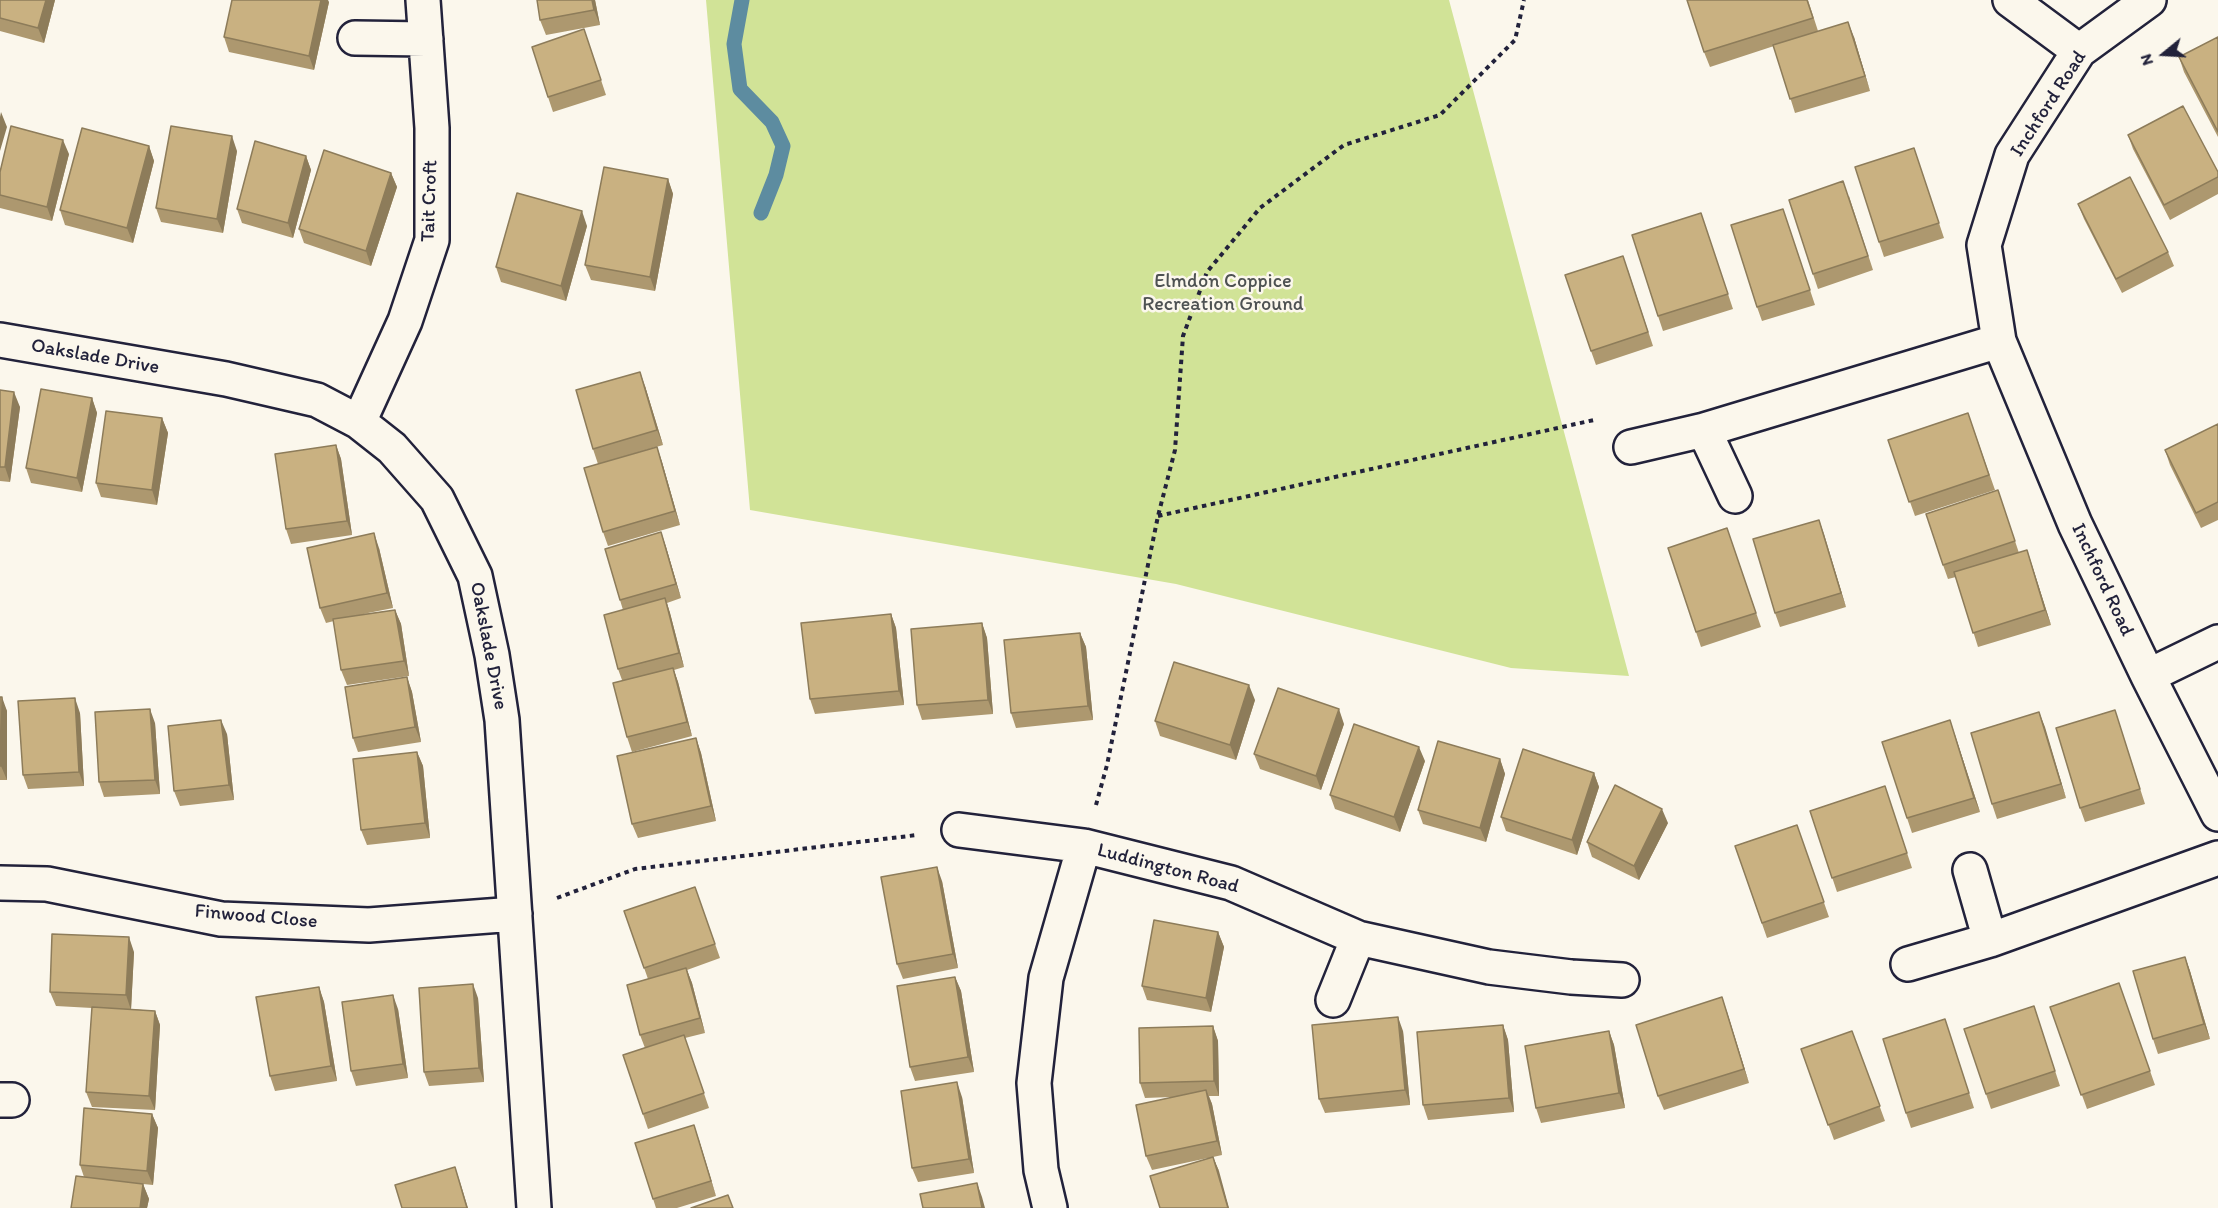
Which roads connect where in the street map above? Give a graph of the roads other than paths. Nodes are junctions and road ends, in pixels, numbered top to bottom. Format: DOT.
graph roads {
  1 [pos="423,0"];
  2 [pos="2010,0"];
  3 [pos="2149,0"];
  4 [pos="355,38"];
  5 [pos="426,39"];
  6 [pos="2079,51"];
  7 [pos="0,340"];
  8 [pos="1999,341"];
  9 [pos="359,422"];
  10 [pos="1704,430"];
  11 [pos="1631,447"];
  12 [pos="1735,496"];
  13 [pos="2218,642"];
  14 [pos="2148,676"];
  15 [pos="2218,814"];
  16 [pos="960,830"];
  17 [pos="1084,846"];
  18 [pos="2218,858"];
  19 [pos="1970,870"];
  20 [pos="0,883"];
  21 [pos="515,914"];
  22 [pos="1358,938"];
  23 [pos="1990,940"];
  24 [pos="1908,964"];
  25 [pos="1622,980"];
  26 [pos="1333,1000"];
  27 [pos="534,1208"];
  28 [pos="1050,1208"];
  1 -- 5 [label="street, Tait Croft"];
  2 -- 6 [label="street"];
  3 -- 6 [label="street, Inchford Road"];
  4 -- 5 [label="street"];
  5 -- 9 [label="street, Tait Croft"];
  6 -- 8 [label="street, Inchford Road"];
  7 -- 9 [label="street, Oakslade Drive"];
  8 -- 10 [label="street"];
  8 -- 14 [label="street, Inchford Road"];
  9 -- 21 [label="street, Oakslade Drive"];
  10 -- 11 [label="street"];
  10 -- 12 [label="street"];
  13 -- 14 [label="street"];
  14 -- 15 [label="street, Inchford Road"];
  16 -- 17 [label="street"];
  17 -- 22 [label="street, Luddington Road"];
  17 -- 28 [label="street, Luddington Road"];
  18 -- 23 [label="street"];
  19 -- 23 [label="street"];
  20 -- 21 [label="street, Finwood Close"];
  21 -- 27 [label="street, Oakslade Drive"];
  22 -- 25 [label="street, Luddington Road"];
  22 -- 26 [label="street"];
  23 -- 24 [label="street"];
}
